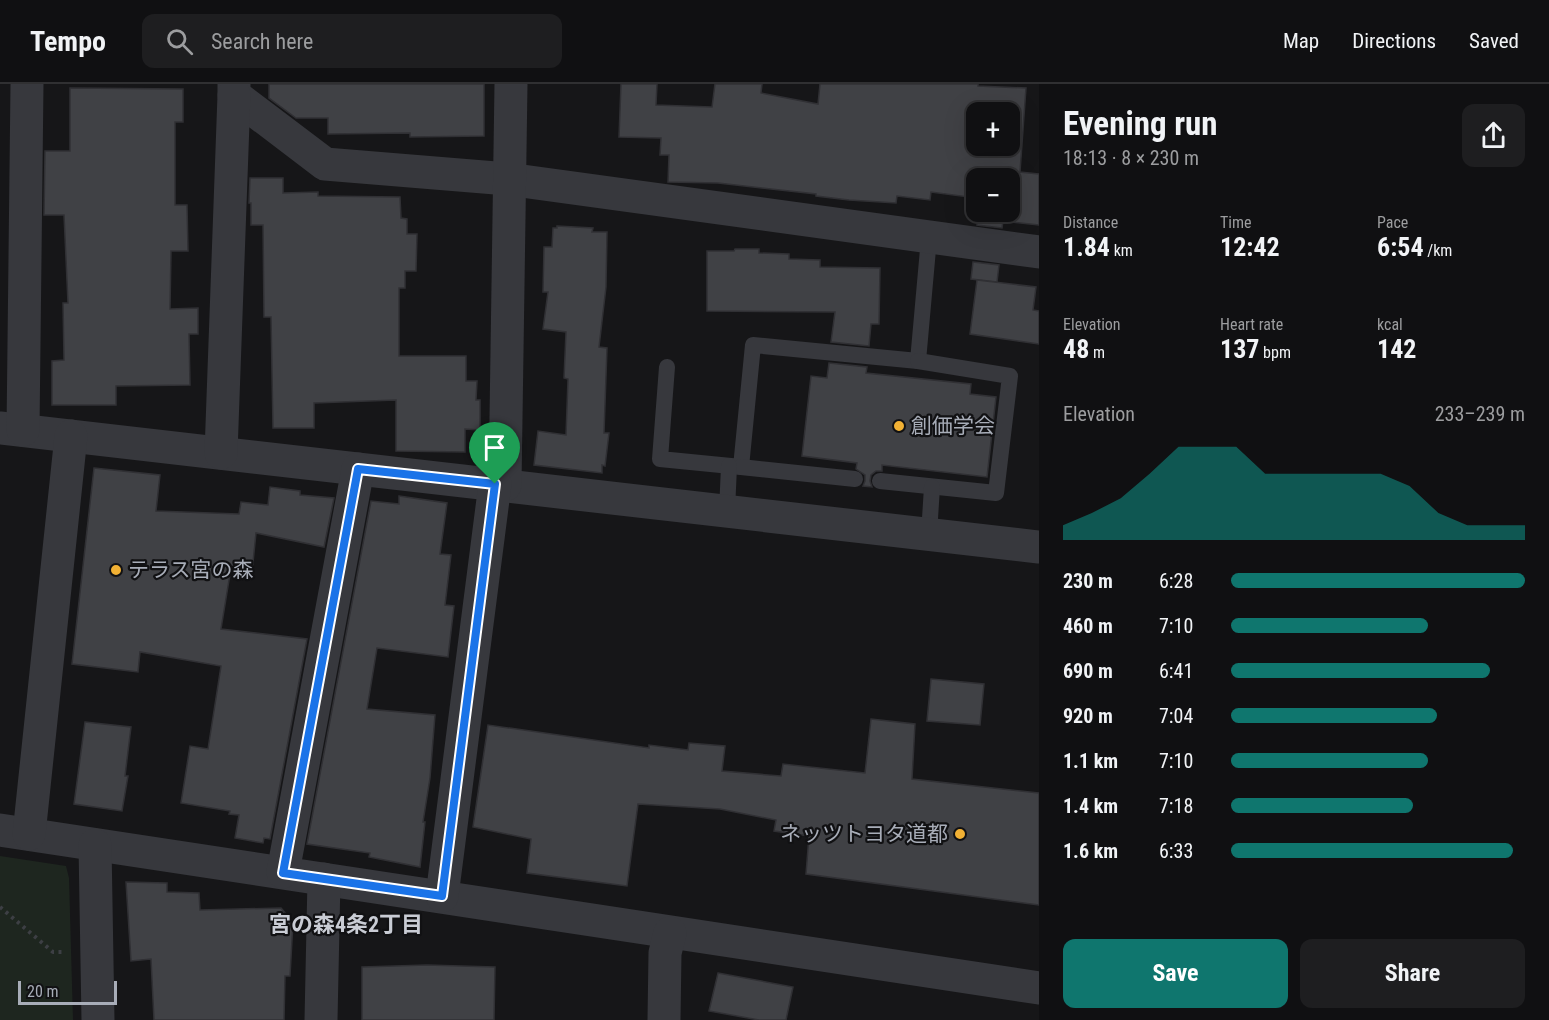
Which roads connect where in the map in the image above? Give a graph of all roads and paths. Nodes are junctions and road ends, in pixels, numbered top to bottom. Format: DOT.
graph roads {
  1 [pos="511,84"];
  2 [pos="18,88"];
  3 [pos="234,90"];
  4 [pos="508,180"];
  5 [pos="929,238"];
  6 [pos="1039,252"];
  7 [pos="918,361"];
  8 [pos="667,367"];
  9 [pos="12,429"];
  10 [pos="72,436"];
  11 [pos="221,453"];
  12 [pos="735,467"];
  13 [pos="358,469"];
  14 [pos="855,479"];
  15 [pos="880,482"];
  16 [pos="500,485"];
  17 [pos="932,487"];
  18 [pos="727,511"];
  19 [pos="929,534"];
  20 [pos="1039,547"];
  21 [pos="15,832"];
  22 [pos="96,845"];
  23 [pos="283,873"];
  24 [pos="324,879"];
  25 [pos="442,896"];
  26 [pos="0,907"];
  27 [pos="670,933"];
  28 [pos="75,952"];
  29 [pos="1039,988"];
  30 [pos="98,1020"];
  31 [pos="321,1020"];
  32 [pos="664,1020"];
  1 -- 4 [label="street"];
  2 -- 9 [label="street"];
  3 -- 4 [label="street"];
  3 -- 11 [label="street"];
  4 -- 5 [label="street"];
  4 -- 16 [label="street"];
  5 -- 6 [label="street"];
  5 -- 7 [label="lane"];
  7 -- 12 [label="lane"];
  7 -- 17 [label="lane"];
  8 -- 12 [label="lane"];
  9 -- 10 [label="street"];
  10 -- 11 [label="street"];
  10 -- 21 [label="street"];
  11 -- 13 [label="street"];
  12 -- 14 [label="lane"];
  12 -- 18 [label="lane"];
  13 -- 16 [label="street"];
  13 -- 23 [label="street"];
  15 -- 17 [label="lane"];
  16 -- 18 [label="street"];
  16 -- 25 [label="street"];
  17 -- 19 [label="lane"];
  18 -- 19 [label="street"];
  19 -- 20 [label="street"];
  21 -- 22 [label="street"];
  22 -- 23 [label="street"];
  22 -- 30 [label="street"];
  23 -- 24 [label="street"];
  24 -- 25 [label="street"];
  24 -- 31 [label="street"];
  25 -- 27 [label="street"];
  26 -- 28 [label="path"];
  27 -- 29 [label="street"];
  27 -- 32 [label="street"];
}
